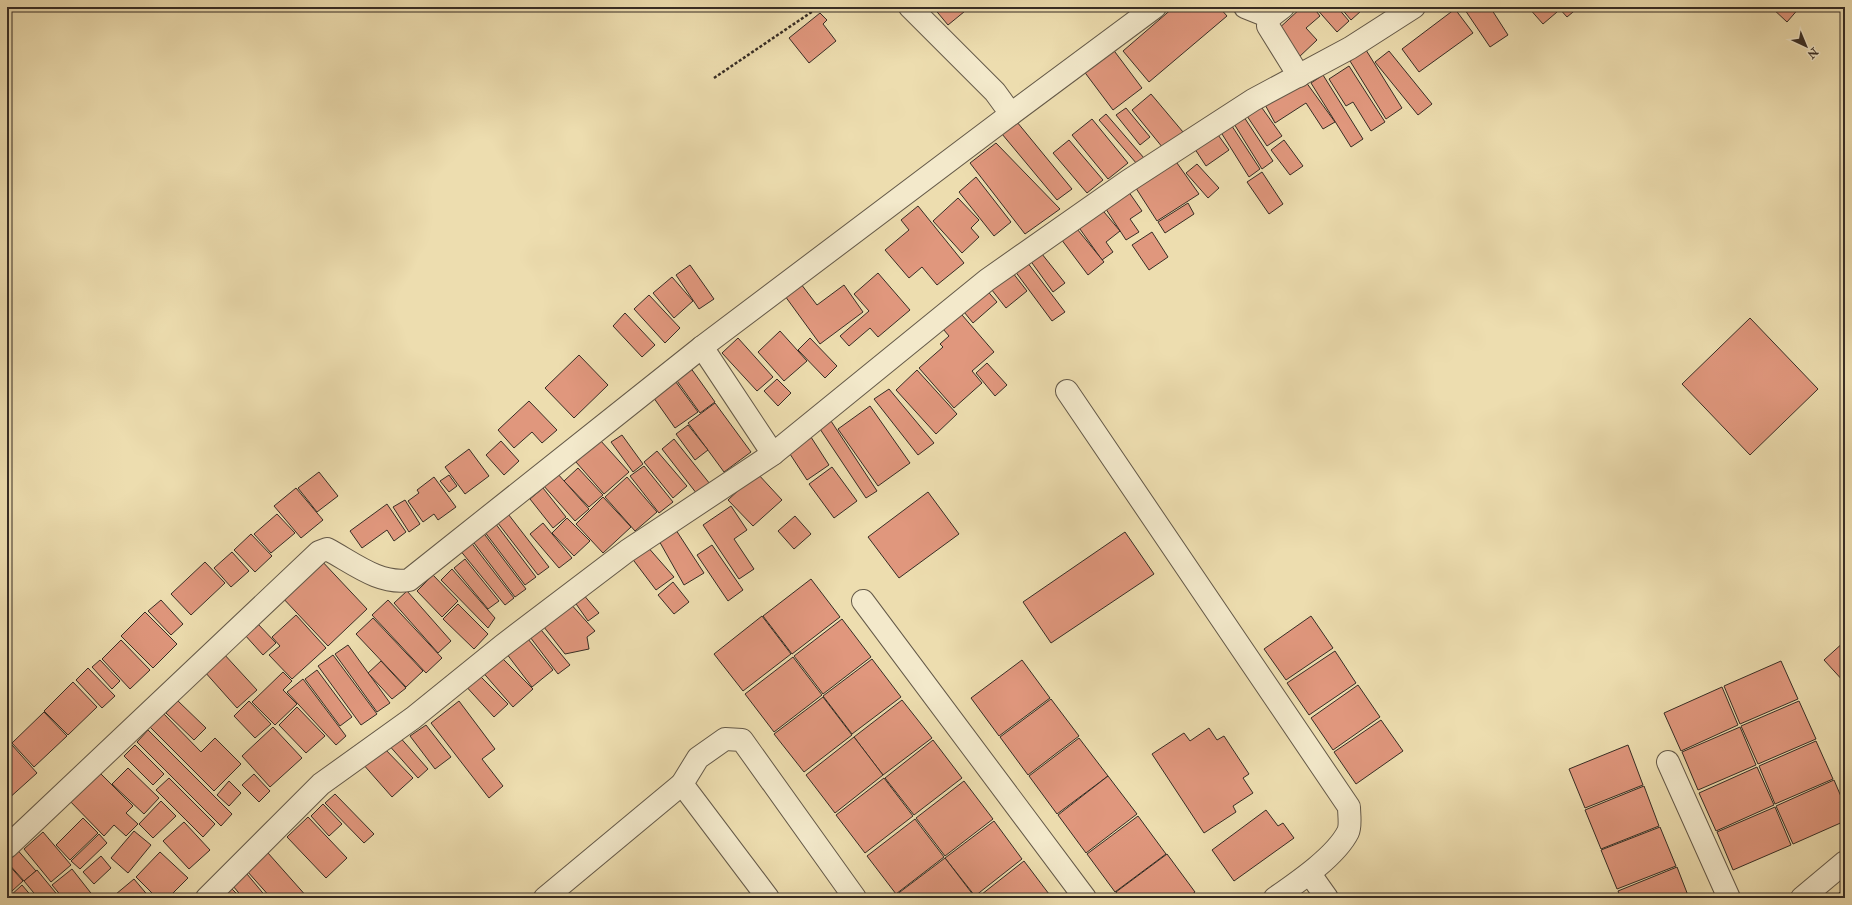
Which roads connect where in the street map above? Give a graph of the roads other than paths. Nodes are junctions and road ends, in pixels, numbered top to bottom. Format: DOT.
graph roads {
  1 [pos="910,7"];
  2 [pos="1155,7"];
  3 [pos="1245,7"];
  4 [pos="1414,7"];
  5 [pos="1276,12"];
  6 [pos="1299,76"];
  7 [pos="1011,114"];
  8 [pos="702,347"];
  9 [pos="1067,391"];
  10 [pos="772,454"];
  11 [pos="863,601"];
  12 [pos="1668,762"];
  13 [pos="682,784"];
  14 [pos="7,847"];
  15 [pos="1845,862"];
  16 [pos="1310,874"];
  17 [pos="207,898"];
  18 [pos="545,898"];
  19 [pos="768,898"];
  20 [pos="855,898"];
  21 [pos="1085,898"];
  22 [pos="1276,898"];
  23 [pos="1327,898"];
  24 [pos="1729,898"];
  25 [pos="1802,898"];
  1 -- 7 [label="street"];
  2 -- 7 [label="street"];
  3 -- 5 [label="street"];
  4 -- 6 [label="street"];
  5 -- 6 [label="street"];
  6 -- 10 [label="street"];
  7 -- 8 [label="street"];
  8 -- 10 [label="street"];
  8 -- 14 [label="street"];
  9 -- 16 [label="street"];
  10 -- 17 [label="street"];
  11 -- 21 [label="street"];
  12 -- 24 [label="street"];
  13 -- 18 [label="street"];
  13 -- 19 [label="street"];
  13 -- 20 [label="street"];
  15 -- 25 [label="street"];
  16 -- 22 [label="street"];
  16 -- 23 [label="street"];
}
